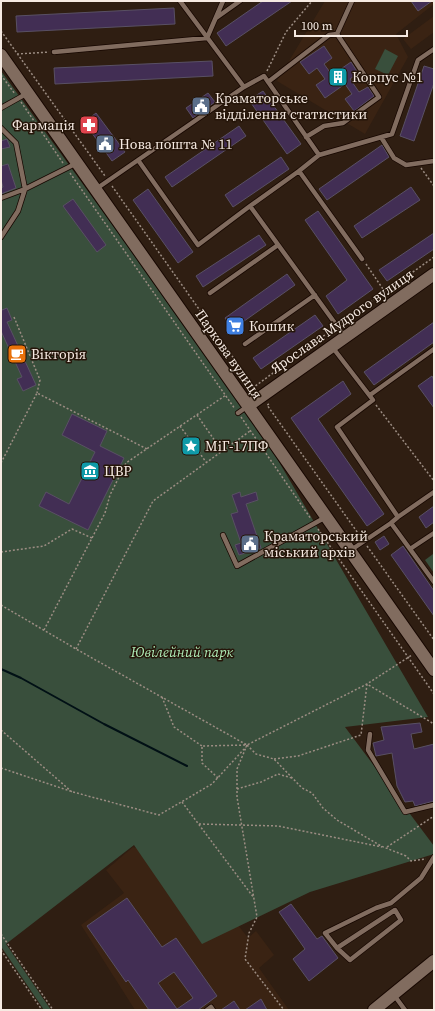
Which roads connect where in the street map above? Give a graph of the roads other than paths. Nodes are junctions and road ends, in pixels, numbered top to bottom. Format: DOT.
graph roads {
  1 [pos="180,1"];
  2 [pos="223,1"];
  3 [pos="240,1"];
  4 [pos="352,1"];
  5 [pos="216,18"];
  6 [pos="337,34"];
  7 [pos="208,38"];
  8 [pos="434,49"];
  9 [pos="54,52"];
  10 [pos="1,55"];
  11 [pos="268,82"];
  12 [pos="244,88"];
  13 [pos="23,96"];
  14 [pos="1,108"];
  15 [pos="1,128"];
  16 [pos="306,137"];
  17 [pos="381,137"];
  18 [pos="319,155"];
  19 [pos="138,160"];
  20 [pos="434,161"];
  21 [pos="72,166"];
  22 [pos="299,171"];
  23 [pos="25,189"];
  24 [pos="96,189"];
  25 [pos="1,198"];
  26 [pos="250,206"];
  27 [pos="1,237"];
  28 [pos="278,245"];
  29 [pos="362,259"];
  30 [pos="434,274"];
  31 [pos="210,293"];
  32 [pos="315,295"];
  33 [pos="345,337"];
  34 [pos="245,344"];
  35 [pos="332,346"];
  36 [pos="434,349"];
  37 [pos="370,395"];
  38 [pos="243,410"];
  39 [pos="434,492"];
  40 [pos="326,516"];
  41 [pos="398,517"];
  42 [pos="391,523"];
  43 [pos="434,533"];
  44 [pos="223,535"];
  45 [pos="410,549"];
  46 [pos="350,551"];
  47 [pos="434,582"];
  48 [pos="434,670"];
  49 [pos="370,734"];
  50 [pos="434,805"];
  51 [pos="434,858"];
  52 [pos="391,903"];
  53 [pos="395,910"];
  54 [pos="337,948"];
  55 [pos="434,961"];
  56 [pos="394,994"];
  57 [pos="207,1010"];
  58 [pos="213,1010"];
  59 [pos="374,1010"];
  60 [pos="405,1010"];
  1 -- 7 [label="lane"];
  2 -- 5 [label="lane"];
  3 -- 5 [label="lane"];
  4 -- 6 [label="lane"];
  5 -- 7 [label="lane"];
  6 -- 11 [label="lane"];
  6 -- 16 [label="lane"];
  7 -- 9 [label="lane"];
  7 -- 12 [label="lane"];
  8 -- 17 [label="lane"];
  10 -- 13 [label="street, Паркова вулиця"];
  11 -- 12 [label="lane"];
  11 -- 16 [label="lane"];
  12 -- 19 [label="lane"];
  13 -- 14 [label="lane"];
  13 -- 21 [label="street, Паркова вулиця"];
  15 -- 23 [label="lane"];
  16 -- 18 [label="lane"];
  17 -- 18 [label="lane"];
  17 -- 20 [label="lane"];
  18 -- 22 [label="lane"];
  19 -- 24 [label="lane"];
  19 -- 26 [label="lane"];
  21 -- 23 [label="lane"];
  21 -- 24 [label="street, Паркова вулиця"];
  22 -- 26 [label="lane"];
  22 -- 29 [label="lane"];
  23 -- 25 [label="lane"];
  23 -- 27 [label="lane"];
  24 -- 38 [label="street, Паркова вулиця"];
  26 -- 28 [label="lane"];
  28 -- 31 [label="lane"];
  28 -- 32 [label="lane"];
  30 -- 33 [label="street, Ярослава Мудрого вулиця"];
  32 -- 33 [label="lane"];
  32 -- 34 [label="lane"];
  33 -- 35 [label="street, Ярослава Мудрого вулиця"];
  35 -- 37 [label="lane"];
  35 -- 38 [label="street, Ярослава Мудрого вулиця"];
  36 -- 37 [label="lane"];
  37 -- 41 [label="lane"];
  38 -- 40 [label="street, Паркова вулиця"];
  39 -- 41 [label="lane"];
  40 -- 44 [label="lane"];
  40 -- 46 [label="street, Паркова вулиця"];
  41 -- 42 [label="lane"];
  42 -- 45 [label="lane"];
  42 -- 46 [label="lane"];
  43 -- 45 [label="lane"];
  45 -- 47 [label="lane"];
  46 -- 48 [label="street, Паркова вулиця"];
  49 -- 50 [label="lane"];
  51 -- 52 [label="lane"];
  52 -- 53 [label="lane"];
  52 -- 54 [label="lane"];
  53 -- 54 [label="lane"];
  53 -- 54 [label="lane"];
  55 -- 56 [label="street"];
  56 -- 59 [label="street"];
  56 -- 60 [label="lane"];
  57 -- 58 [label="lane"];
}
